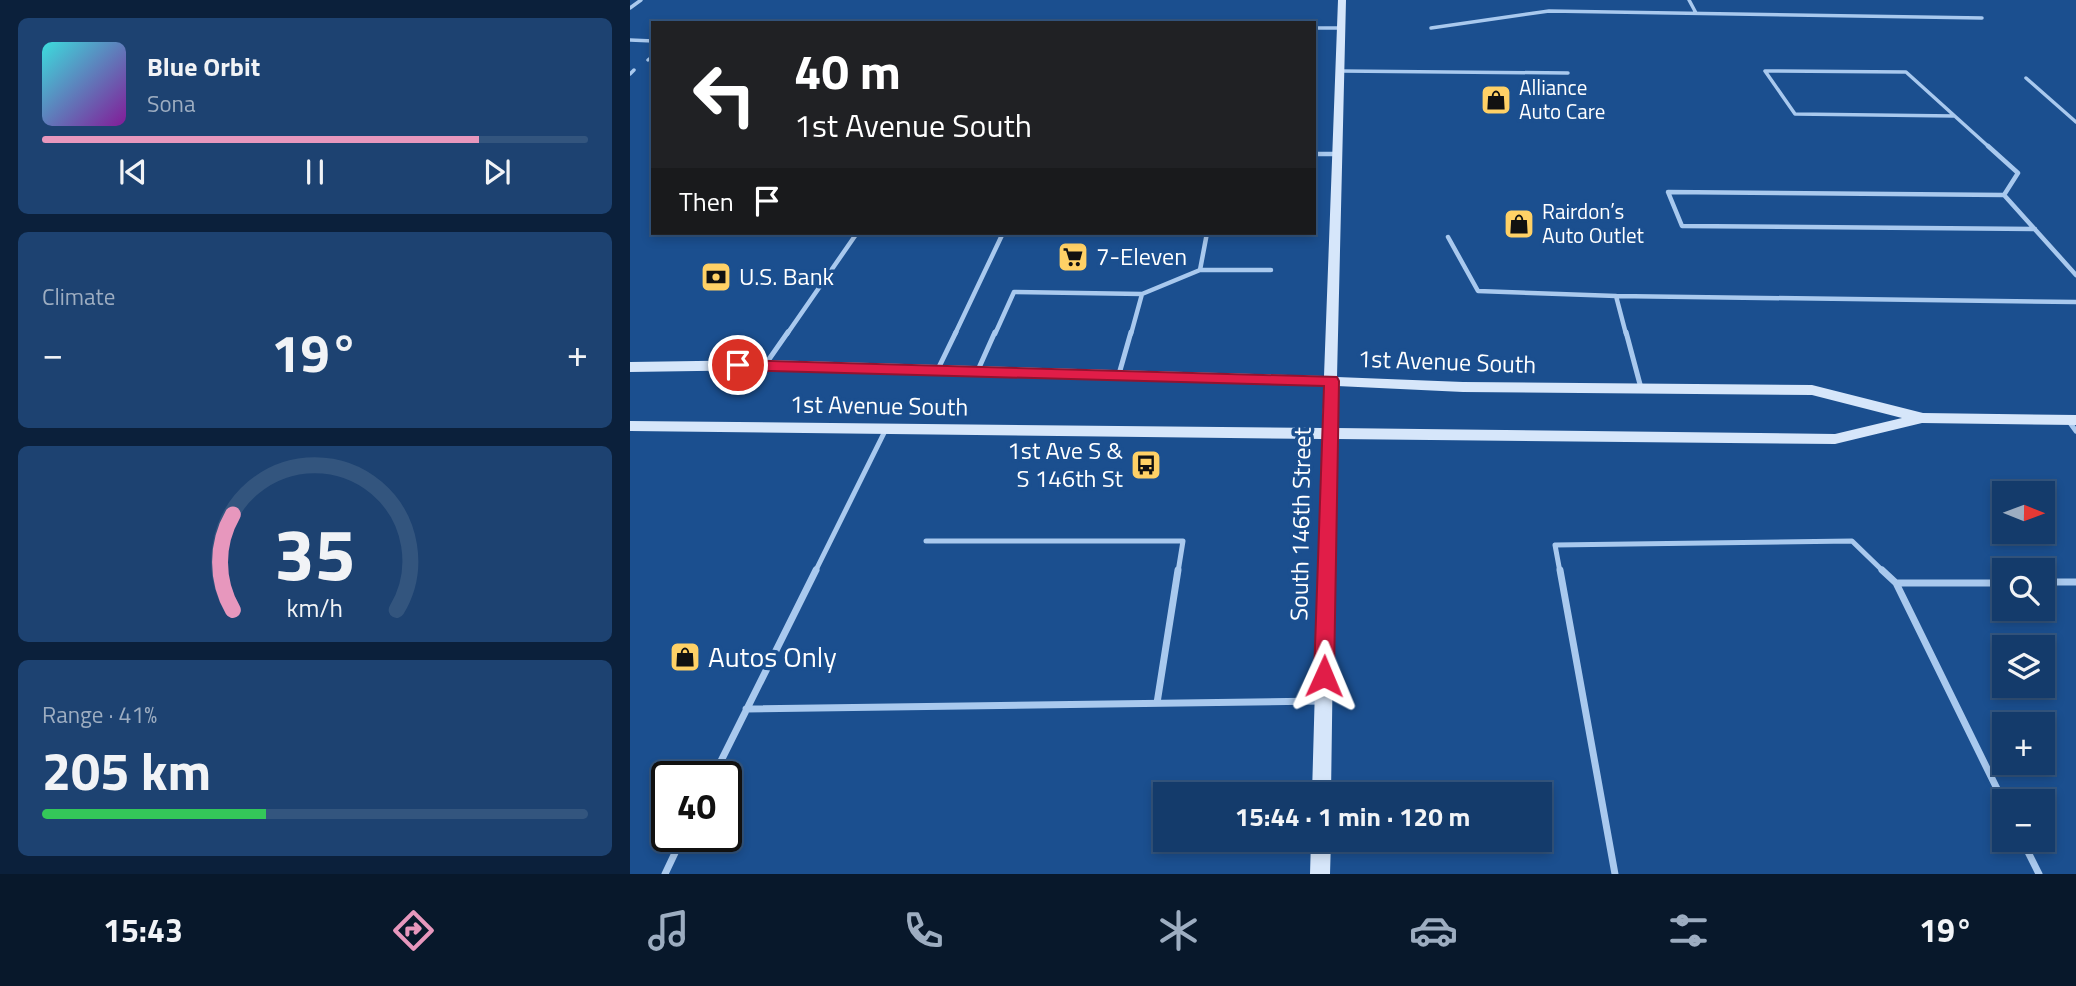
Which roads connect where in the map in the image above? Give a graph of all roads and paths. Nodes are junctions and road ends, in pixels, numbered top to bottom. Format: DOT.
graph roads {
  1 [pos="641,0"];
  2 [pos="1342,0"];
  3 [pos="1689,0"];
  4 [pos="630,8"];
  5 [pos="1696,13"];
  6 [pos="1982,18"];
  7 [pos="1316,28"];
  8 [pos="1342,28"];
  9 [pos="1431,28"];
  10 [pos="630,40"];
  11 [pos="651,41"];
  12 [pos="651,58"];
  13 [pos="648,60"];
  14 [pos="1340,71"];
  15 [pos="1568,74"];
  16 [pos="2026,78"];
  17 [pos="1954,116"];
  18 [pos="2076,122"];
  19 [pos="1316,154"];
  20 [pos="1338,154"];
  21 [pos="2004,195"];
  22 [pos="2035,229"];
  23 [pos="856,235"];
  24 [pos="1002,235"];
  25 [pos="1207,235"];
  26 [pos="1448,237"];
  27 [pos="1200,270"];
  28 [pos="1271,270"];
  29 [pos="2076,275"];
  30 [pos="1142,295"];
  31 [pos="1616,296"];
  32 [pos="2076,302"];
  33 [pos="765,365"];
  34 [pos="630,367"];
  35 [pos="938,369"];
  36 [pos="978,370"];
  37 [pos="1119,374"];
  38 [pos="1331,381"];
  39 [pos="1641,389"];
  40 [pos="1923,418"];
  41 [pos="2073,424"];
  42 [pos="630,426"];
  43 [pos="886,429"];
  44 [pos="1329,433"];
  45 [pos="926,541"];
  46 [pos="2055,582"];
  47 [pos="2076,582"];
  48 [pos="1896,583"];
  49 [pos="1992,583"];
  50 [pos="1324,701"];
  51 [pos="1157,703"];
  52 [pos="747,709"];
  53 [pos="721,761"];
  54 [pos="1322,782"];
  55 [pos="1997,789"];
  56 [pos="675,852"];
  57 [pos="1321,852"];
  58 [pos="2028,852"];
  59 [pos="665,874"];
  60 [pos="1320,874"];
  61 [pos="1615,874"];
  62 [pos="2039,874"];
  1 -- 4 [label="lane"];
  2 -- 8 [label="main road, South 146th Street"];
  3 -- 5 [label="lane"];
  5 -- 6 [label="lane"];
  5 -- 9 [label="lane"];
  7 -- 8 [label="lane"];
  8 -- 14 [label="main road, South 146th Street"];
  10 -- 11 [label="lane"];
  12 -- 13 [label="lane"];
  14 -- 15 [label="lane"];
  14 -- 20 [label="main road, South 146th Street"];
  16 -- 18 [label="lane"];
  17 -- 17 [label="lane"];
  17 -- 21 [label="lane"];
  19 -- 20 [label="lane"];
  20 -- 38 [label="main road, South 146th Street"];
  21 -- 22 [label="lane"];
  21 -- 22 [label="lane"];
  22 -- 29 [label="lane"];
  23 -- 33 [label="lane"];
  24 -- 35 [label="lane"];
  25 -- 27 [label="lane"];
  26 -- 31 [label="lane"];
  27 -- 28 [label="lane"];
  27 -- 30 [label="lane"];
  30 -- 36 [label="lane"];
  30 -- 37 [label="lane"];
  31 -- 32 [label="lane"];
  31 -- 39 [label="lane"];
  33 -- 34 [label="main road, 1st Avenue South"];
  33 -- 35 [label="main road, 1st Avenue South"];
  35 -- 36 [label="main road, 1st Avenue South"];
  36 -- 37 [label="main road, 1st Avenue South"];
  37 -- 38 [label="main road, 1st Avenue South"];
  38 -- 39 [label="main road, 1st Avenue South"];
  38 -- 44 [label="main road, South 146th Street"];
  39 -- 40 [label="main road, 1st Avenue South"];
  40 -- 41 [label="main road, 1st Avenue South"];
  40 -- 44 [label="main road, 1st Avenue South"];
  42 -- 43 [label="main road, 1st Avenue South"];
  43 -- 44 [label="main road, 1st Avenue South"];
  43 -- 52 [label="lane"];
  44 -- 50 [label="main road, South 146th Street"];
  45 -- 51 [label="lane"];
  46 -- 47 [label="lane"];
  48 -- 49 [label="lane"];
  48 -- 55 [label="lane"];
  48 -- 61 [label="lane"];
  50 -- 51 [label="lane"];
  50 -- 54 [label="main road, South 146th Street"];
  51 -- 52 [label="lane"];
  52 -- 53 [label="lane"];
  56 -- 59 [label="lane"];
  57 -- 60 [label="main road"];
  58 -- 62 [label="lane"];
}
